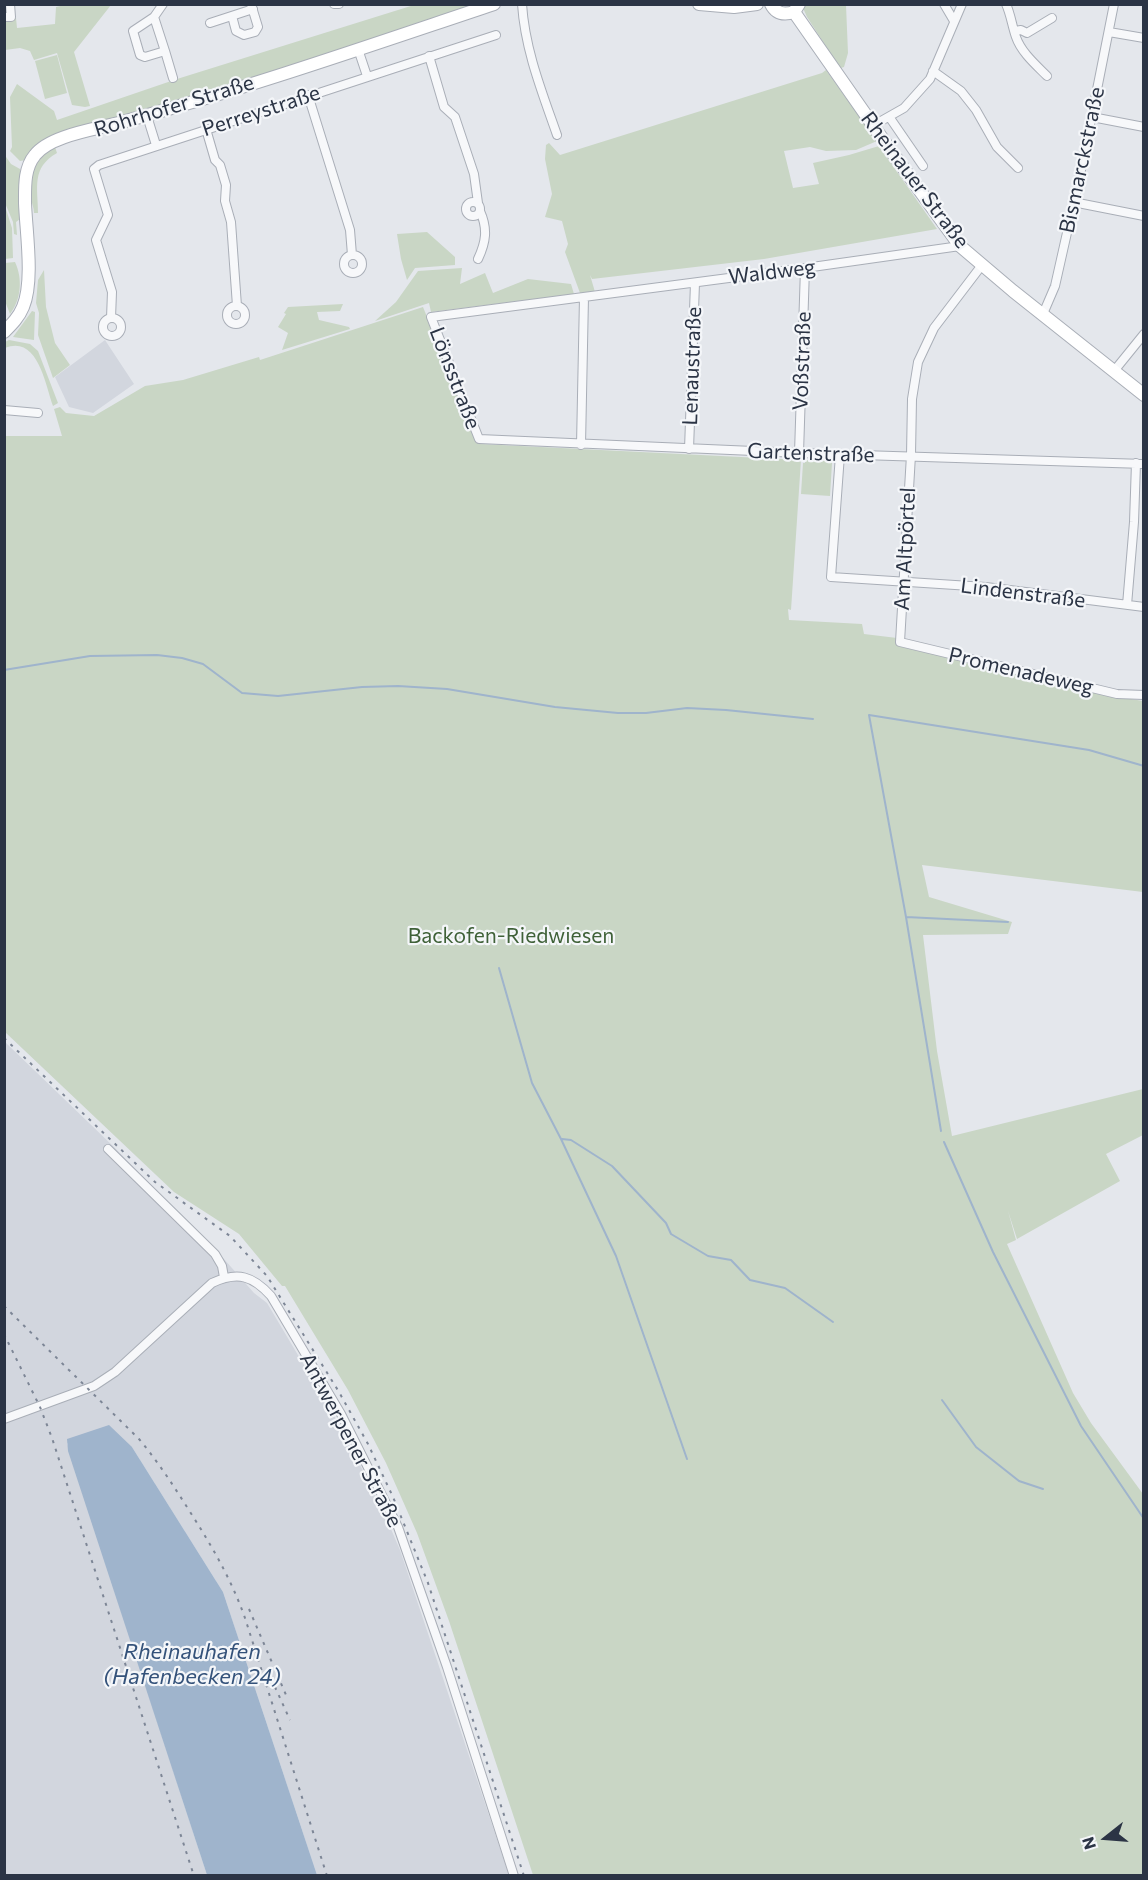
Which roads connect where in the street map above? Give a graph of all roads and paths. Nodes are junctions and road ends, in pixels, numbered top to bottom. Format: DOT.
graph roads {
  1 [pos="10,4"];
  2 [pos="163,4"];
  3 [pos="334,4"];
  4 [pos="339,4"];
  5 [pos="494,4"];
  6 [pos="522,4"];
  7 [pos="699,4"];
  8 [pos="757,4"];
  9 [pos="771,4"];
  10 [pos="944,4"];
  11 [pos="962,4"];
  12 [pos="1006,4"];
  13 [pos="1114,4"];
  14 [pos="252,7"];
  15 [pos="797,8"];
  16 [pos="232,16"];
  17 [pos="4,17"];
  18 [pos="154,17"];
  19 [pos="1052,18"];
  20 [pos="954,21"];
  21 [pos="210,23"];
  22 [pos="1015,31"];
  23 [pos="1109,32"];
  24 [pos="1027,33"];
  25 [pos="496,34"];
  26 [pos="1143,38"];
  27 [pos="1020,44"];
  28 [pos="358,49"];
  29 [pos="165,51"];
  30 [pos="429,56"];
  31 [pos="933,72"];
  32 [pos="367,76"];
  33 [pos="1047,76"];
  34 [pos="173,78"];
  35 [pos="308,95"];
  36 [pos="147,116"];
  37 [pos="1092,117"];
  38 [pos="890,118"];
  39 [pos="874,125"];
  40 [pos="1143,127"];
  41 [pos="206,129"];
  42 [pos="557,135"];
  43 [pos="156,145"];
  44 [pos="923,166"];
  45 [pos="1018,168"];
  46 [pos="1074,202"];
  47 [pos="1143,216"];
  48 [pos="960,246"];
  49 [pos="352,255"];
  50 [pos="478,259"];
  51 [pos="982,265"];
  52 [pos="805,268"];
  53 [pos="695,283"];
  54 [pos="584,297"];
  55 [pos="237,306"];
  56 [pos="1043,314"];
  57 [pos="431,317"];
  58 [pos="111,318"];
  59 [pos="4,332"];
  60 [pos="1143,334"];
  61 [pos="1114,371"];
  62 [pos="1143,395"];
  63 [pos="4,410"];
  64 [pos="38,413"];
  65 [pos="479,439"];
  66 [pos="581,445"];
  67 [pos="689,449"];
  68 [pos="799,453"];
  69 [pos="840,455"];
  70 [pos="911,455"];
  71 [pos="1139,464"];
  72 [pos="903,580"];
  73 [pos="1127,605"];
  74 [pos="1143,608"];
  75 [pos="900,642"];
  76 [pos="1143,695"];
  77 [pos="108,1149"];
  78 [pos="224,1277"];
  79 [pos="4,1419"];
  80 [pos="514,1875"];
  1 -- 17 [label="street"];
  2 -- 18 [label="street"];
  3 -- 4 [label="street"];
  5 -- 28 [label="main road, Rohrhofer Straße"];
  6 -- 42 [label="street"];
  7 -- 8 [label="main road"];
  9 -- 15 [label="main road"];
  10 -- 20 [label="street"];
  11 -- 20 [label="street"];
  12 -- 22 [label="street"];
  13 -- 23 [label="street, Bismarckstraße"];
  14 -- 16 [label="street"];
  14 -- 16 [label="street"];
  15 -- 39 [label="main road, Rheinauer Straße"];
  16 -- 21 [label="street"];
  18 -- 29 [label="street"];
  18 -- 29 [label="street"];
  19 -- 24 [label="street"];
  20 -- 31 [label="street"];
  22 -- 24 [label="street"];
  22 -- 27 [label="street"];
  23 -- 26 [label="street"];
  23 -- 37 [label="street, Bismarckstraße"];
  24 -- 27 [label="street"];
  25 -- 30 [label="street, Perreystraße"];
  27 -- 33 [label="street"];
  28 -- 32 [label="street"];
  28 -- 36 [label="main road, Rohrhofer Straße"];
  29 -- 34 [label="street"];
  30 -- 32 [label="street, Perreystraße"];
  30 -- 50 [label="street"];
  31 -- 38 [label="street"];
  31 -- 45 [label="street"];
  32 -- 35 [label="street, Perreystraße"];
  35 -- 41 [label="street, Perreystraße"];
  35 -- 49 [label="street"];
  36 -- 43 [label="street"];
  36 -- 59 [label="main road, Rohrhofer Straße"];
  37 -- 40 [label="street"];
  37 -- 46 [label="street, Bismarckstraße"];
  38 -- 39 [label="street"];
  38 -- 44 [label="street"];
  39 -- 48 [label="main road, Rheinauer Straße"];
  41 -- 43 [label="street, Perreystraße"];
  41 -- 55 [label="street"];
  43 -- 58 [label="street, Perreystraße"];
  46 -- 47 [label="street"];
  46 -- 56 [label="street, Bismarckstraße"];
  48 -- 51 [label="main road, Rheinauer Straße"];
  48 -- 52 [label="street, Waldweg"];
  51 -- 56 [label="main road, Rheinauer Straße"];
  51 -- 70 [label="street, Am Altpörtel"];
  52 -- 53 [label="street, Waldweg"];
  52 -- 68 [label="street, Voßstraße"];
  53 -- 54 [label="street, Waldweg"];
  53 -- 67 [label="street, Lenaustraße"];
  54 -- 57 [label="street, Waldweg"];
  54 -- 66 [label="street"];
  56 -- 61 [label="main road, Rheinauer Straße"];
  57 -- 65 [label="street, Lönsstraße"];
  60 -- 61 [label="street"];
  61 -- 62 [label="main road, Rheinauer Straße"];
  63 -- 64 [label="street"];
  65 -- 66 [label="street, Gartenstraße"];
  66 -- 67 [label="street, Gartenstraße"];
  67 -- 68 [label="street, Gartenstraße"];
  68 -- 69 [label="street, Gartenstraße"];
  69 -- 70 [label="street, Gartenstraße"];
  69 -- 72 [label="street, Lindenstraße"];
  70 -- 71 [label="street, Gartenstraße"];
  70 -- 72 [label="street, Am Altpörtel"];
  71 -- 73 [label="street"];
  72 -- 73 [label="street, Lindenstraße"];
  72 -- 75 [label="street, Am Altpörtel"];
  73 -- 74 [label="street, Lindenstraße"];
  75 -- 76 [label="street, Promenadeweg"];
  77 -- 78 [label="street"];
  78 -- 79 [label="street"];
  78 -- 80 [label="street, Antwerpener Straße"];
}
